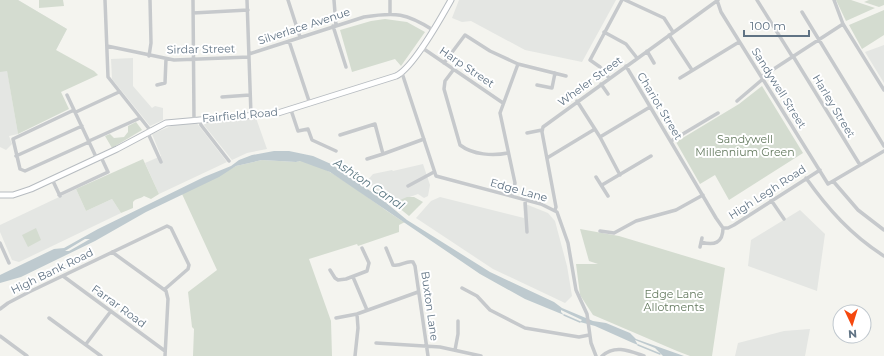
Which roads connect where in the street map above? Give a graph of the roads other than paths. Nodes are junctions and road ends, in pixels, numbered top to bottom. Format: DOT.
graph roads {
  1 [pos="105,0"];
  2 [pos="150,0"];
  3 [pos="193,0"];
  4 [pos="247,0"];
  5 [pos="288,0"];
  6 [pos="334,0"];
  7 [pos="390,0"];
  8 [pos="451,0"];
  9 [pos="624,0"];
  10 [pos="717,0"];
  11 [pos="757,0"];
  12 [pos="834,0"];
  13 [pos="248,10"];
  14 [pos="802,12"];
  15 [pos="193,13"];
  16 [pos="390,14"];
  17 [pos="843,24"];
  18 [pos="334,26"];
  19 [pos="433,30"];
  20 [pos="604,32"];
  21 [pos="673,32"];
  22 [pos="669,35"];
  23 [pos="300,37"];
  24 [pos="819,39"];
  25 [pos="289,41"];
  26 [pos="739,42"];
  27 [pos="107,46"];
  28 [pos="421,47"];
  29 [pos="647,51"];
  30 [pos="249,55"];
  31 [pos="149,56"];
  32 [pos="792,56"];
  33 [pos="637,58"];
  34 [pos="166,59"];
  35 [pos="193,60"];
  36 [pos="444,62"];
  37 [pos="654,63"];
  38 [pos="518,64"];
  39 [pos="626,66"];
  40 [pos="346,67"];
  41 [pos="454,69"];
  42 [pos="692,70"];
  43 [pos="402,73"];
  44 [pos="555,73"];
  45 [pos="566,76"];
  46 [pos="763,77"];
  47 [pos="609,78"];
  48 [pos="680,78"];
  49 [pos="601,84"];
  50 [pos="157,85"];
  51 [pos="537,85"];
  52 [pos="884,90"];
  53 [pos="119,92"];
  54 [pos="608,94"];
  55 [pos="67,95"];
  56 [pos="250,95"];
  57 [pos="222,97"];
  58 [pos="577,101"];
  59 [pos="737,101"];
  60 [pos="503,103"];
  61 [pos="310,104"];
  62 [pos="650,107"];
  63 [pos="291,110"];
  64 [pos="75,111"];
  65 [pos="718,113"];
  66 [pos="251,115"];
  67 [pos="140,118"];
  68 [pos="194,119"];
  69 [pos="200,119"];
  70 [pos="82,126"];
  71 [pos="595,129"];
  72 [pos="542,130"];
  73 [pos="149,131"];
  74 [pos="527,133"];
  75 [pos="340,135"];
  76 [pos="600,137"];
  77 [pos="424,140"];
  78 [pos="89,141"];
  79 [pos="671,141"];
  80 [pos="884,146"];
  81 [pos="336,151"];
  82 [pos="884,151"];
  83 [pos="508,153"];
  84 [pos="384,154"];
  85 [pos="16,156"];
  86 [pos="651,156"];
  87 [pos="99,158"];
  88 [pos="547,158"];
  89 [pos="367,159"];
  90 [pos="229,161"];
  91 [pos="161,162"];
  92 [pos="860,165"];
  93 [pos="820,170"];
  94 [pos="434,172"];
  95 [pos="620,175"];
  96 [pos="596,177"];
  97 [pos="806,178"];
  98 [pos="52,179"];
  99 [pos="833,181"];
  100 [pos="602,185"];
  101 [pos="408,186"];
  102 [pos="0,195"];
  103 [pos="703,195"];
  104 [pos="512,196"];
  105 [pos="608,196"];
  106 [pos="526,200"];
  107 [pos="771,200"];
  108 [pos="555,210"];
  109 [pos="784,219"];
  110 [pos="723,228"];
  111 [pos="884,230"];
  112 [pos="600,231"];
  113 [pos="527,232"];
  114 [pos="0,242"];
  115 [pos="701,242"];
  116 [pos="362,248"];
  117 [pos="386,248"];
  118 [pos="112,252"];
  119 [pos="884,256"];
  120 [pos="9,263"];
  121 [pos="330,270"];
  122 [pos="63,276"];
  123 [pos="354,277"];
  124 [pos="462,288"];
  125 [pos="165,289"];
  126 [pos="418,292"];
  127 [pos="0,309"];
  128 [pos="367,310"];
  129 [pos="111,311"];
  130 [pos="357,314"];
  131 [pos="49,318"];
  132 [pos="336,318"];
  133 [pos="458,320"];
  134 [pos="589,335"];
  135 [pos="0,336"];
  136 [pos="376,342"];
  137 [pos="86,344"];
  138 [pos="426,345"];
  139 [pos="455,350"];
  140 [pos="165,351"];
  141 [pos="475,355"];
  142 [pos="27,356"];
  143 [pos="102,356"];
  144 [pos="165,356"];
  145 [pos="355,356"];
  146 [pos="428,356"];
  147 [pos="481,356"];
  148 [pos="596,356"];
  149 [pos="602,356"];
  150 [pos="644,356"];
  1 -- 27 [label="street"];
  2 -- 31 [label="street"];
  3 -- 15 [label="street"];
  4 -- 13 [label="street"];
  5 -- 23 [label="street"];
  6 -- 18 [label="street"];
  7 -- 16 [label="street"];
  8 -- 19 [label="street"];
  9 -- 20 [label="street"];
  9 -- 21 [label="street"];
  10 -- 21 [label="street, Wheler Street"];
  10 -- 26 [label="street, Sandywell Street"];
  11 -- 32 [label="street, Harley Street"];
  12 -- 17 [label="street"];
  13 -- 15 [label="street"];
  13 -- 30 [label="street"];
  14 -- 24 [label="street"];
  15 -- 35 [label="street"];
  16 -- 18 [label="street, Silverlace Avenue"];
  16 -- 19 [label="street, Silverlace Avenue"];
  17 -- 24 [label="street"];
  17 -- 52 [label="street"];
  18 -- 23 [label="street, Silverlace Avenue"];
  18 -- 40 [label="street"];
  19 -- 28 [label="street"];
  20 -- 33 [label="street"];
  20 -- 47 [label="street"];
  21 -- 22 [label="street, Wheler Street"];
  22 -- 29 [label="street, Wheler Street"];
  22 -- 42 [label="street"];
  23 -- 25 [label="street, Silverlace Avenue"];
  24 -- 32 [label="street"];
  24 -- 80 [label="street"];
  25 -- 30 [label="street, Silverlace Avenue"];
  25 -- 61 [label="street"];
  26 -- 42 [label="street"];
  26 -- 46 [label="street, Sandywell Street"];
  27 -- 31 [label="street, Sirdar Street"];
  27 -- 53 [label="street"];
  28 -- 36 [label="street, Harp Street"];
  28 -- 43 [label="street"];
  29 -- 33 [label="street, Wheler Street"];
  29 -- 37 [label="street"];
  30 -- 35 [label="street, Sirdar Street"];
  30 -- 56 [label="street"];
  31 -- 34 [label="street, Sirdar Street"];
  32 -- 46 [label="street"];
  32 -- 92 [label="street, Harley Street"];
  33 -- 39 [label="street, Wheler Street"];
  34 -- 35 [label="street, Sirdar Street"];
  34 -- 50 [label="street"];
  35 -- 68 [label="street"];
  36 -- 38 [label="street"];
  36 -- 41 [label="street, Harp Street"];
  38 -- 44 [label="street"];
  38 -- 60 [label="street"];
  39 -- 47 [label="street, Wheler Street"];
  39 -- 62 [label="street, Chariot Street"];
  41 -- 60 [label="street, Harp Street"];
  41 -- 83 [label="street"];
  42 -- 48 [label="street"];
  43 -- 61 [label="street, Fairfield Road"];
  43 -- 77 [label="street"];
  44 -- 45 [label="street"];
  44 -- 51 [label="street"];
  46 -- 59 [label="street"];
  46 -- 93 [label="street, Sandywell Street"];
  47 -- 49 [label="street, Wheler Street"];
  49 -- 54 [label="street"];
  49 -- 58 [label="street, Wheler Street"];
  53 -- 64 [label="street"];
  53 -- 67 [label="street"];
  55 -- 64 [label="street"];
  56 -- 57 [label="street"];
  56 -- 66 [label="street"];
  58 -- 71 [label="street"];
  58 -- 72 [label="street, Wheler Street"];
  60 -- 83 [label="street"];
  61 -- 63 [label="street, Fairfield Road"];
  62 -- 76 [label="street"];
  62 -- 79 [label="street, Chariot Street"];
  63 -- 66 [label="street, Fairfield Road"];
  63 -- 81 [label="street"];
  64 -- 70 [label="street"];
  64 -- 85 [label="street"];
  65 -- 79 [label="street"];
  66 -- 69 [label="street, Fairfield Road"];
  67 -- 73 [label="street"];
  67 -- 78 [label="street"];
  68 -- 69 [label="street, Fairfield Road"];
  68 -- 73 [label="street, Fairfield Road"];
  69 -- 90 [label="street"];
  70 -- 78 [label="street"];
  70 -- 85 [label="street"];
  71 -- 76 [label="street"];
  71 -- 88 [label="street"];
  72 -- 74 [label="street"];
  72 -- 88 [label="street"];
  73 -- 87 [label="street, Fairfield Road"];
  73 -- 91 [label="street"];
  75 -- 84 [label="street"];
  76 -- 95 [label="street"];
  77 -- 84 [label="street"];
  77 -- 94 [label="street"];
  78 -- 85 [label="street"];
  78 -- 87 [label="street"];
  79 -- 103 [label="street, Chariot Street"];
  82 -- 92 [label="street"];
  83 -- 104 [label="street"];
  84 -- 89 [label="street"];
  86 -- 95 [label="street"];
  87 -- 98 [label="street, Fairfield Road"];
  87 -- 98 [label="street"];
  88 -- 108 [label="street"];
  92 -- 99 [label="street"];
  93 -- 97 [label="street, High Legh Road"];
  93 -- 99 [label="street, Sandywell Street"];
  94 -- 101 [label="street"];
  94 -- 104 [label="street, Edge Lane"];
  95 -- 100 [label="street"];
  96 -- 100 [label="street"];
  97 -- 107 [label="street, High Legh Road"];
  97 -- 119 [label="street"];
  98 -- 102 [label="street, Fairfield Road"];
  99 -- 111 [label="street"];
  100 -- 105 [label="street"];
  103 -- 110 [label="street, Chariot Street"];
  103 -- 112 [label="street"];
  104 -- 106 [label="street, Edge Lane"];
  106 -- 108 [label="street, Edge Lane"];
  106 -- 113 [label="street"];
  107 -- 109 [label="street"];
  107 -- 110 [label="street, High Legh Road"];
  108 -- 134 [label="street, Edge Lane"];
  110 -- 115 [label="street"];
  114 -- 120 [label="street"];
  116 -- 123 [label="street"];
  117 -- 126 [label="street, Buxton Lane"];
  118 -- 122 [label="street, High Bank Road"];
  118 -- 125 [label="street"];
  118 -- 125 [label="street, High Bank Road"];
  121 -- 123 [label="street"];
  122 -- 127 [label="street, High Bank Road"];
  122 -- 129 [label="street, Farrar Road"];
  123 -- 128 [label="street"];
  124 -- 134 [label="street"];
  125 -- 140 [label="street"];
  126 -- 128 [label="street"];
  126 -- 138 [label="street, Buxton Lane"];
  128 -- 130 [label="street"];
  129 -- 137 [label="street"];
  129 -- 140 [label="street, Farrar Road"];
  130 -- 132 [label="street"];
  130 -- 145 [label="street"];
  131 -- 137 [label="street"];
  133 -- 139 [label="street"];
  134 -- 148 [label="street, Edge Lane"];
  135 -- 142 [label="street"];
  136 -- 138 [label="street"];
  137 -- 143 [label="street"];
  138 -- 139 [label="street"];
  138 -- 146 [label="street, Buxton Lane"];
  139 -- 141 [label="street"];
  140 -- 144 [label="street"];
  141 -- 147 [label="street"];
  149 -- 150 [label="street"];
}
